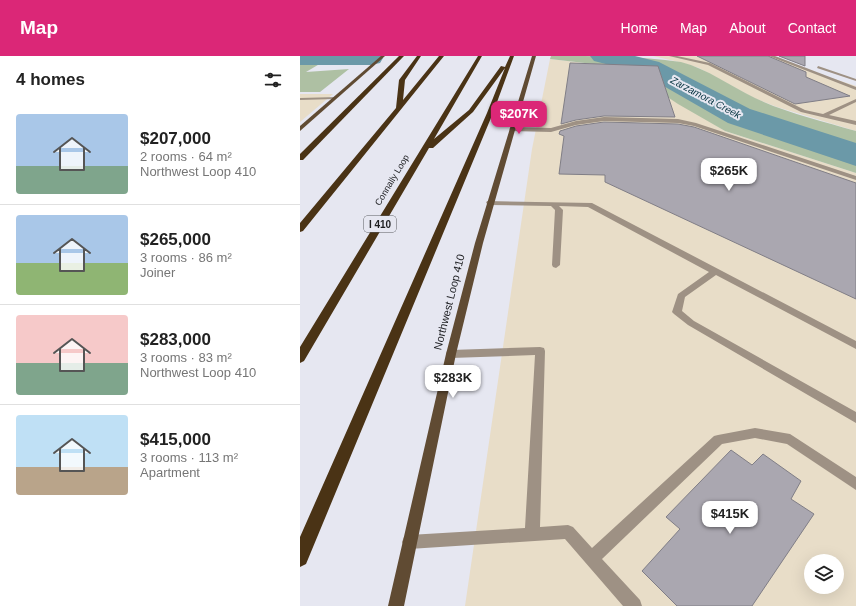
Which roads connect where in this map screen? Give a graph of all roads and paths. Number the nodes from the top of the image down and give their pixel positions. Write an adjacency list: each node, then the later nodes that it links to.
1 (383, 56): 15 (main road)
2 (402, 56): 24 (highway)
3 (419, 56): 18 (highway)
4 (442, 56): 18 (highway)
5 (480, 56): 23 (highway, Connally Loop / I 410)
6 (511, 56): 23 (highway); 38 (highway)
7 (534, 56): 22 (main road, Northwest Loop 410)
8 (671, 56): 19 (street)
9 (771, 56): 14 (street)
10 (812, 65): 12 (street)
11 (856, 76): 12 (street)
12 (848, 78): 13 (street)
13 (856, 80)
14 (856, 89)
15 (335, 98): 16 (street); 21 (main road)
16 (300, 99)
17 (856, 100): 19 (street)
18 (399, 110): 28 (highway)
19 (825, 115): 20 (street)
20 (856, 123)
21 (300, 129)
22 (512, 129): 25 (street); 26 (main road, Northwest Loop 410)
23 (423, 151): 33 (highway, Connally Loop / I 410)
24 (300, 158)
25 (856, 178)
26 (490, 203): 27 (street); 32 (main road, Northwest Loop 410)
27 (553, 204): 29 (street); 30 (street)
28 (300, 228)
29 (556, 265)
30 (716, 271): 31 (street); 34 (street)
31 (856, 345)
32 (451, 354): 36 (street); 37 (main road, Northwest Loop 410)
33 (300, 358)
34 (856, 418)
35 (856, 484): 39 (street)
36 (532, 535): 37 (street); 39 (street)
37 (409, 542): 40 (main road, Northwest Loop 410)
38 (300, 558)
39 (592, 558): 41 (street)
40 (396, 602)
41 (634, 606)

